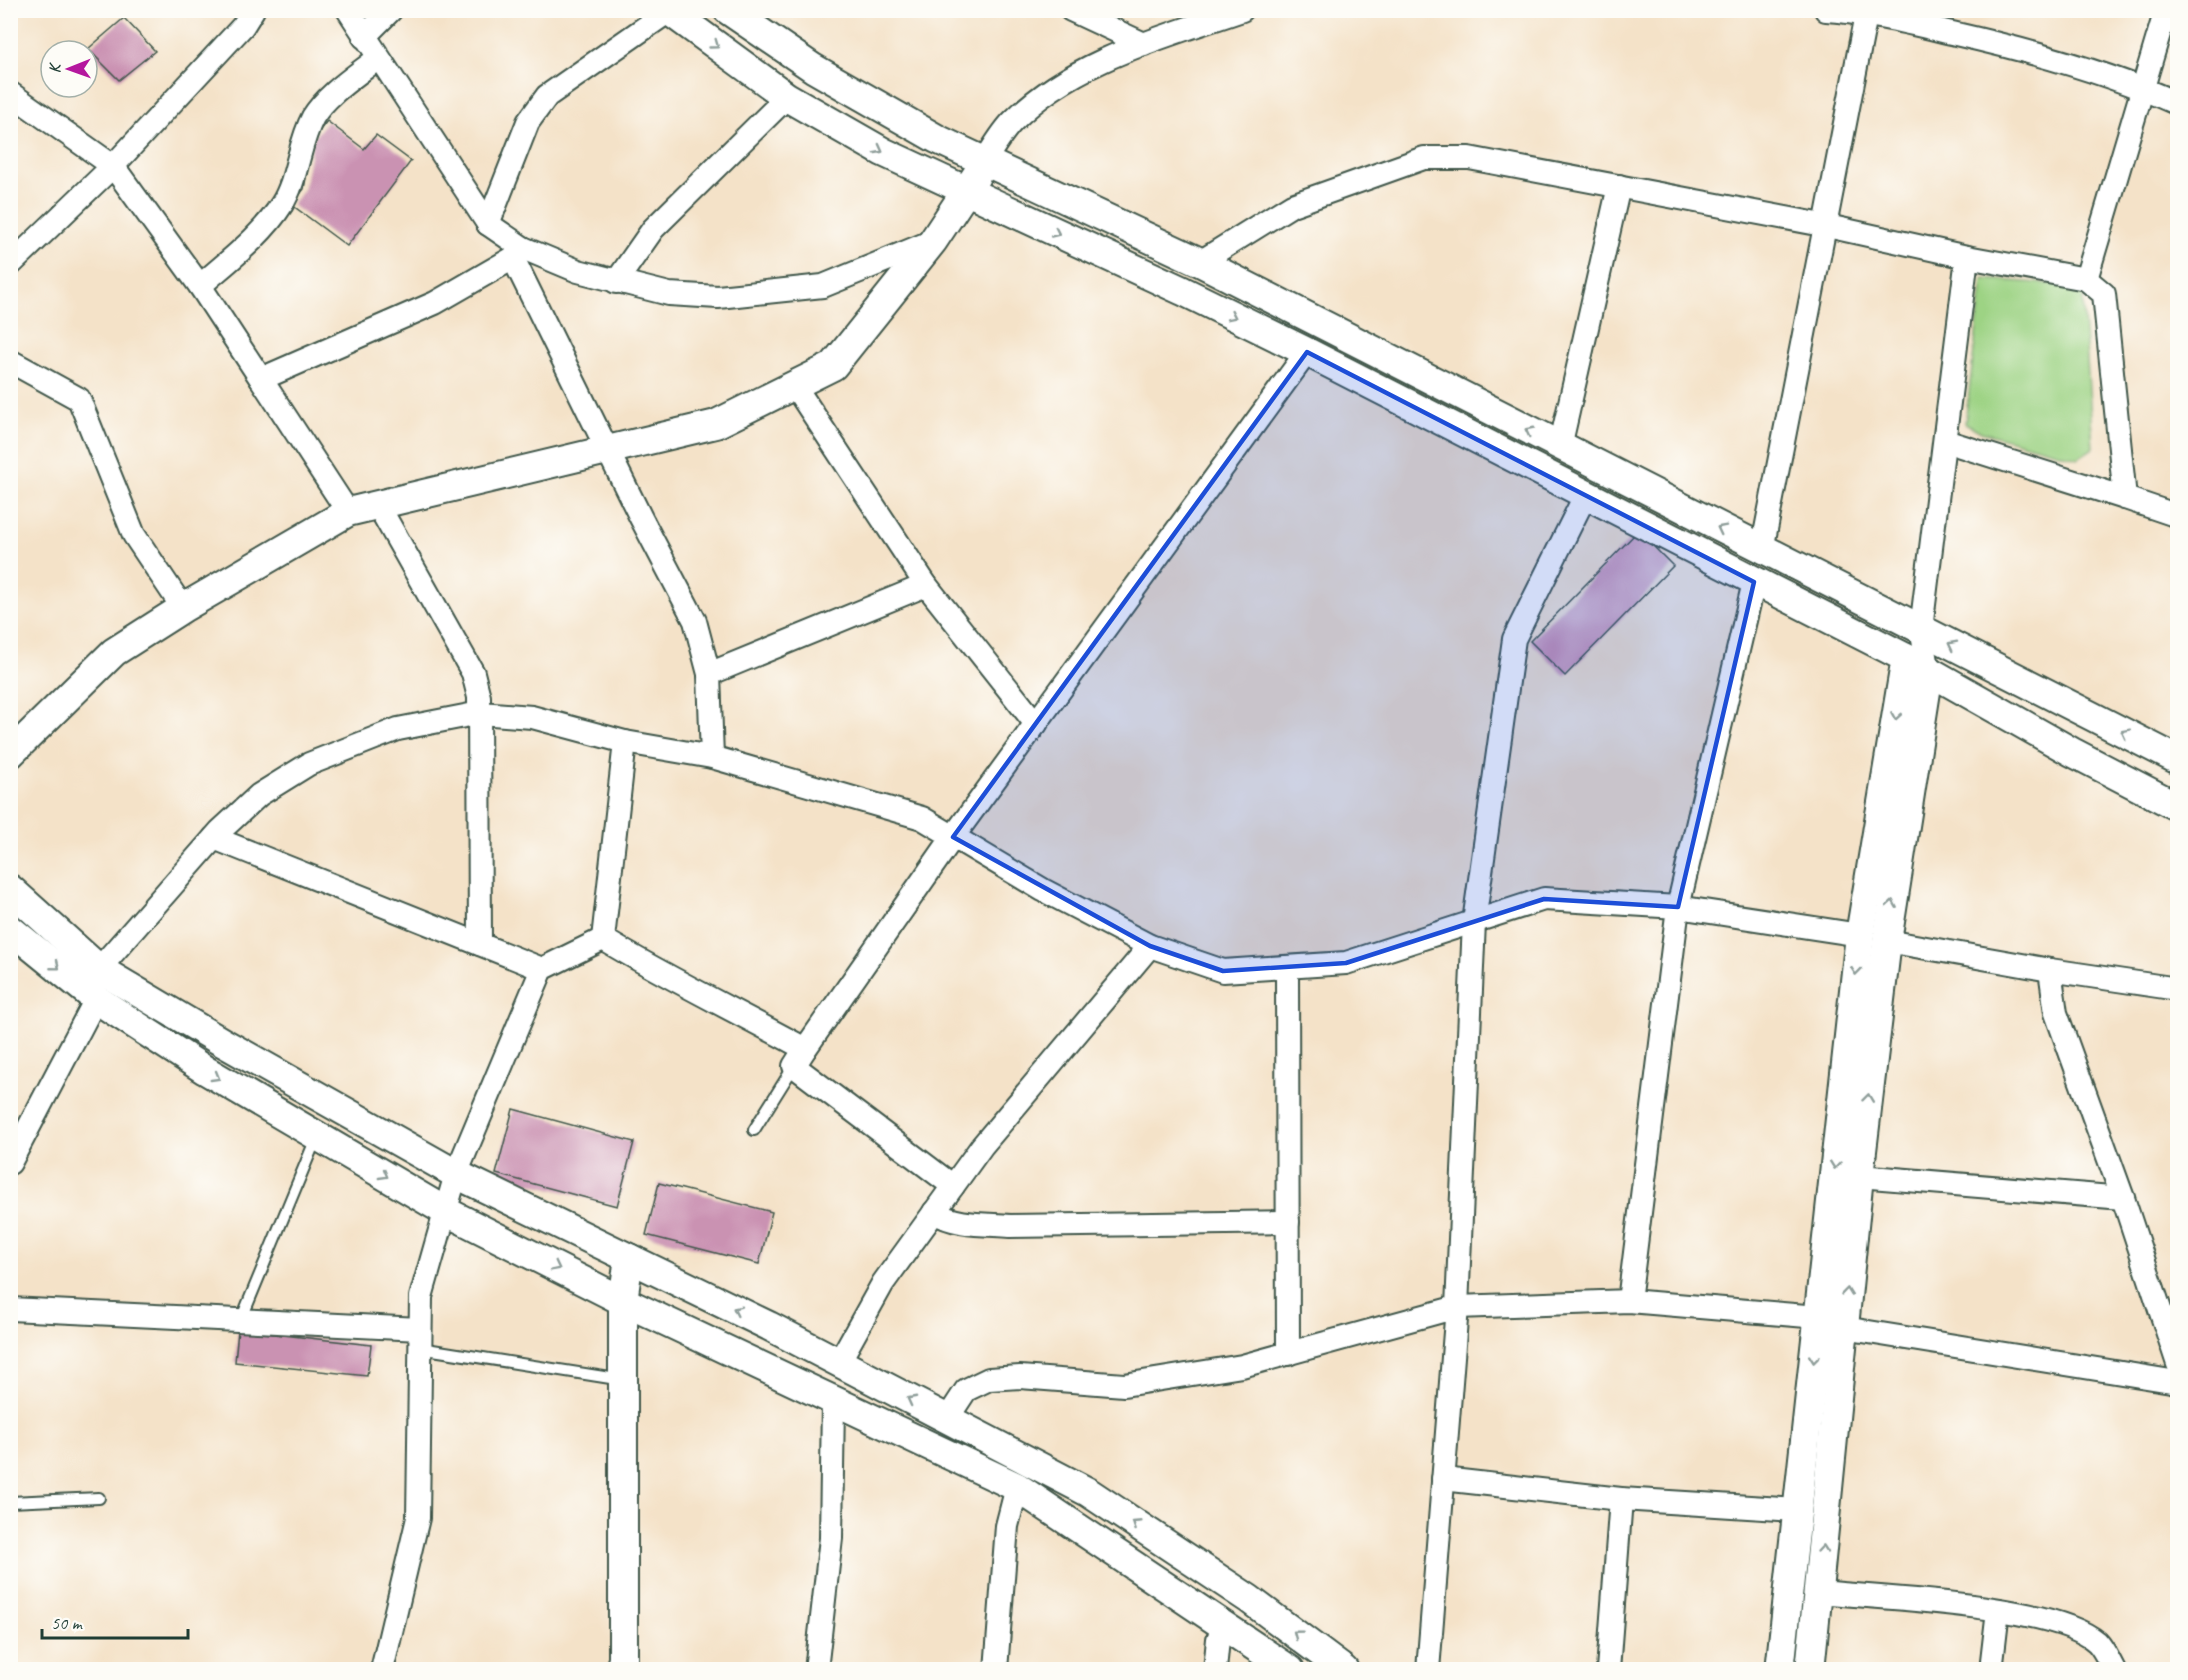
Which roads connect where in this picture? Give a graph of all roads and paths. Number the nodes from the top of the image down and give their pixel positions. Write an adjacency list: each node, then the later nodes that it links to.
1 (253, 10): 20 (street)
2 (348, 10): 11 (street)
3 (391, 10): 11 (street)
4 (728, 10): 19 (street)
5 (1071, 10): 13 (street)
6 (1242, 10): 13 (street)
7 (1826, 10): 10 (street)
8 (2166, 10): 12 (street)
9 (668, 11): 17 (street, one-way to 17); 23 (street)
10 (1867, 12): 15 (street); 24 (street)
11 (364, 36): 14 (street)
12 (2168, 37): 15 (street)
13 (1144, 44): 19 (street)
14 (378, 58): 23 (street); 32 (street)
15 (2141, 87): 18 (street); 30 (street)
16 (10, 93): 20 (street)
17 (787, 97): 22 (street, one-way to 22); 31 (street)
18 (2178, 104)
19 (984, 162): 22 (street); 28 (street)
20 (113, 166): 29 (street); 32 (street)
21 (1619, 186): 24 (street); 28 (street); 38 (street)
22 (968, 192): 25 (street); 33 (street, one-way to 33)
23 (488, 224): 26 (street)
24 (1823, 225): 27 (street); 45 (street)
25 (933, 241): 31 (street); 36 (street)
26 (518, 253): 31 (street); 35 (street); 39 (street)
27 (1967, 257): 30 (street); 37 (street)
28 (1200, 262): 38 (street, one-way to 28)
29 (10, 265)
30 (2086, 279): 41 (street)
31 (616, 282)
32 (200, 286): 35 (street)
33 (1307, 352): 40 (street); 53 (street)
34 (10, 361): 48 (street)
35 (261, 379): 43 (street)
36 (794, 385): 39 (street); 47 (street)
37 (1945, 441): 41 (street); 49 (street)
38 (1560, 447): 45 (street, one-way to 38)
39 (608, 450): 42 (street); 51 (street)
40 (1585, 496): 46 (street); 63 (street)
41 (2125, 498): 44 (street)
42 (378, 506): 43 (street); 52 (street)
43 (348, 512): 48 (street)
44 (2178, 516)
45 (1762, 550): 49 (street)
46 (1754, 582): 50 (street); 62 (street)
47 (926, 585): 51 (street); 53 (street)
48 (183, 608): 55 (street)
49 (1921, 629): 50 (street); 57 (street, one-way to 49)
50 (1917, 665): 58 (street); 65 (street)
51 (709, 674): 56 (street)
52 (480, 713): 54 (street); 60 (street); 67 (street)
53 (1036, 724): 59 (street)
54 (625, 742): 56 (street); 66 (street)
55 (10, 754)
56 (712, 757): 59 (street)
57 (2178, 760)
58 (2178, 807)
59 (954, 837): 68 (street); 75 (street)
60 (214, 838): 67 (street); 70 (street)
61 (10, 890): 70 (street)
62 (1677, 907): 63 (street); 65 (street); 88 (street)
63 (1474, 922): 69 (street); 89 (street)
64 (10, 929): 74 (street, one-way to 74)
65 (1874, 938): 72 (street); 80 (street, one-way to 65); 91 (street, one-way to 91)
66 (603, 939): 71 (street); 75 (street)
67 (480, 944): 71 (street)
68 (1150, 946): 69 (street); 81 (street)
69 (1287, 967): 85 (street)
70 (99, 969): 79 (street)
71 (542, 969): 79 (street)
72 (2050, 970): 73 (street); 82 (street)
73 (2178, 989)
74 (96, 999): 77 (street, one-way to 77); 78 (street)
75 (799, 1057): 76 (lane); 81 (street)
76 (754, 1130)
77 (317, 1136): 83 (street, one-way to 83); 92 (lane)
78 (10, 1163)
79 (456, 1174): 83 (street); 86 (street)
80 (1859, 1176): 82 (street); 93 (street, one-way to 80)
81 (953, 1186): 84 (street)
82 (2123, 1198): 94 (street)
83 (445, 1211): 87 (street, one-way to 87); 95 (street)
84 (934, 1212): 85 (street); 97 (street)
85 (1288, 1222): 96 (street)
86 (629, 1258): 87 (street); 97 (street, one-way to 86)
87 (623, 1301): 99 (street); 101 (street)
88 (1629, 1301): 89 (street); 91 (street)
89 (1457, 1307): 96 (street); 103 (street)
90 (10, 1309): 92 (street)
91 (1818, 1317): 108 (street, one-way to 108)
92 (241, 1320): 95 (street)
93 (1844, 1328): 100 (street); 109 (street, one-way to 93)
94 (2173, 1336): 98 (street)
95 (420, 1339): 99 (lane); 112 (street)
96 (1288, 1354): 102 (street)
97 (839, 1362): 102 (street, one-way to 97)
98 (2178, 1364)
99 (623, 1380): 113 (street)
100 (2178, 1380)
101 (833, 1402): 104 (street); 114 (street)
102 (947, 1419): 118 (street, one-way to 102)
103 (1443, 1479): 106 (street); 119 (street)
104 (1017, 1487): 111 (street); 115 (street)
105 (99, 1498): 107 (lane)
106 (1621, 1499): 108 (street); 120 (street)
107 (10, 1502)
108 (1797, 1510): 121 (street)
109 (1818, 1592): 110 (street); 122 (street)
110 (1998, 1610): 123 (street); 124 (street)
111 (1226, 1627): 116 (street); 117 (street)
112 (382, 1670)
113 (620, 1670)
114 (816, 1670)
115 (996, 1670)
116 (1215, 1670)
117 (1290, 1670)
118 (1344, 1670)
119 (1428, 1670)
120 (1608, 1670)
121 (1780, 1670)
122 (1810, 1670)
123 (1991, 1670)
124 (2114, 1670)

